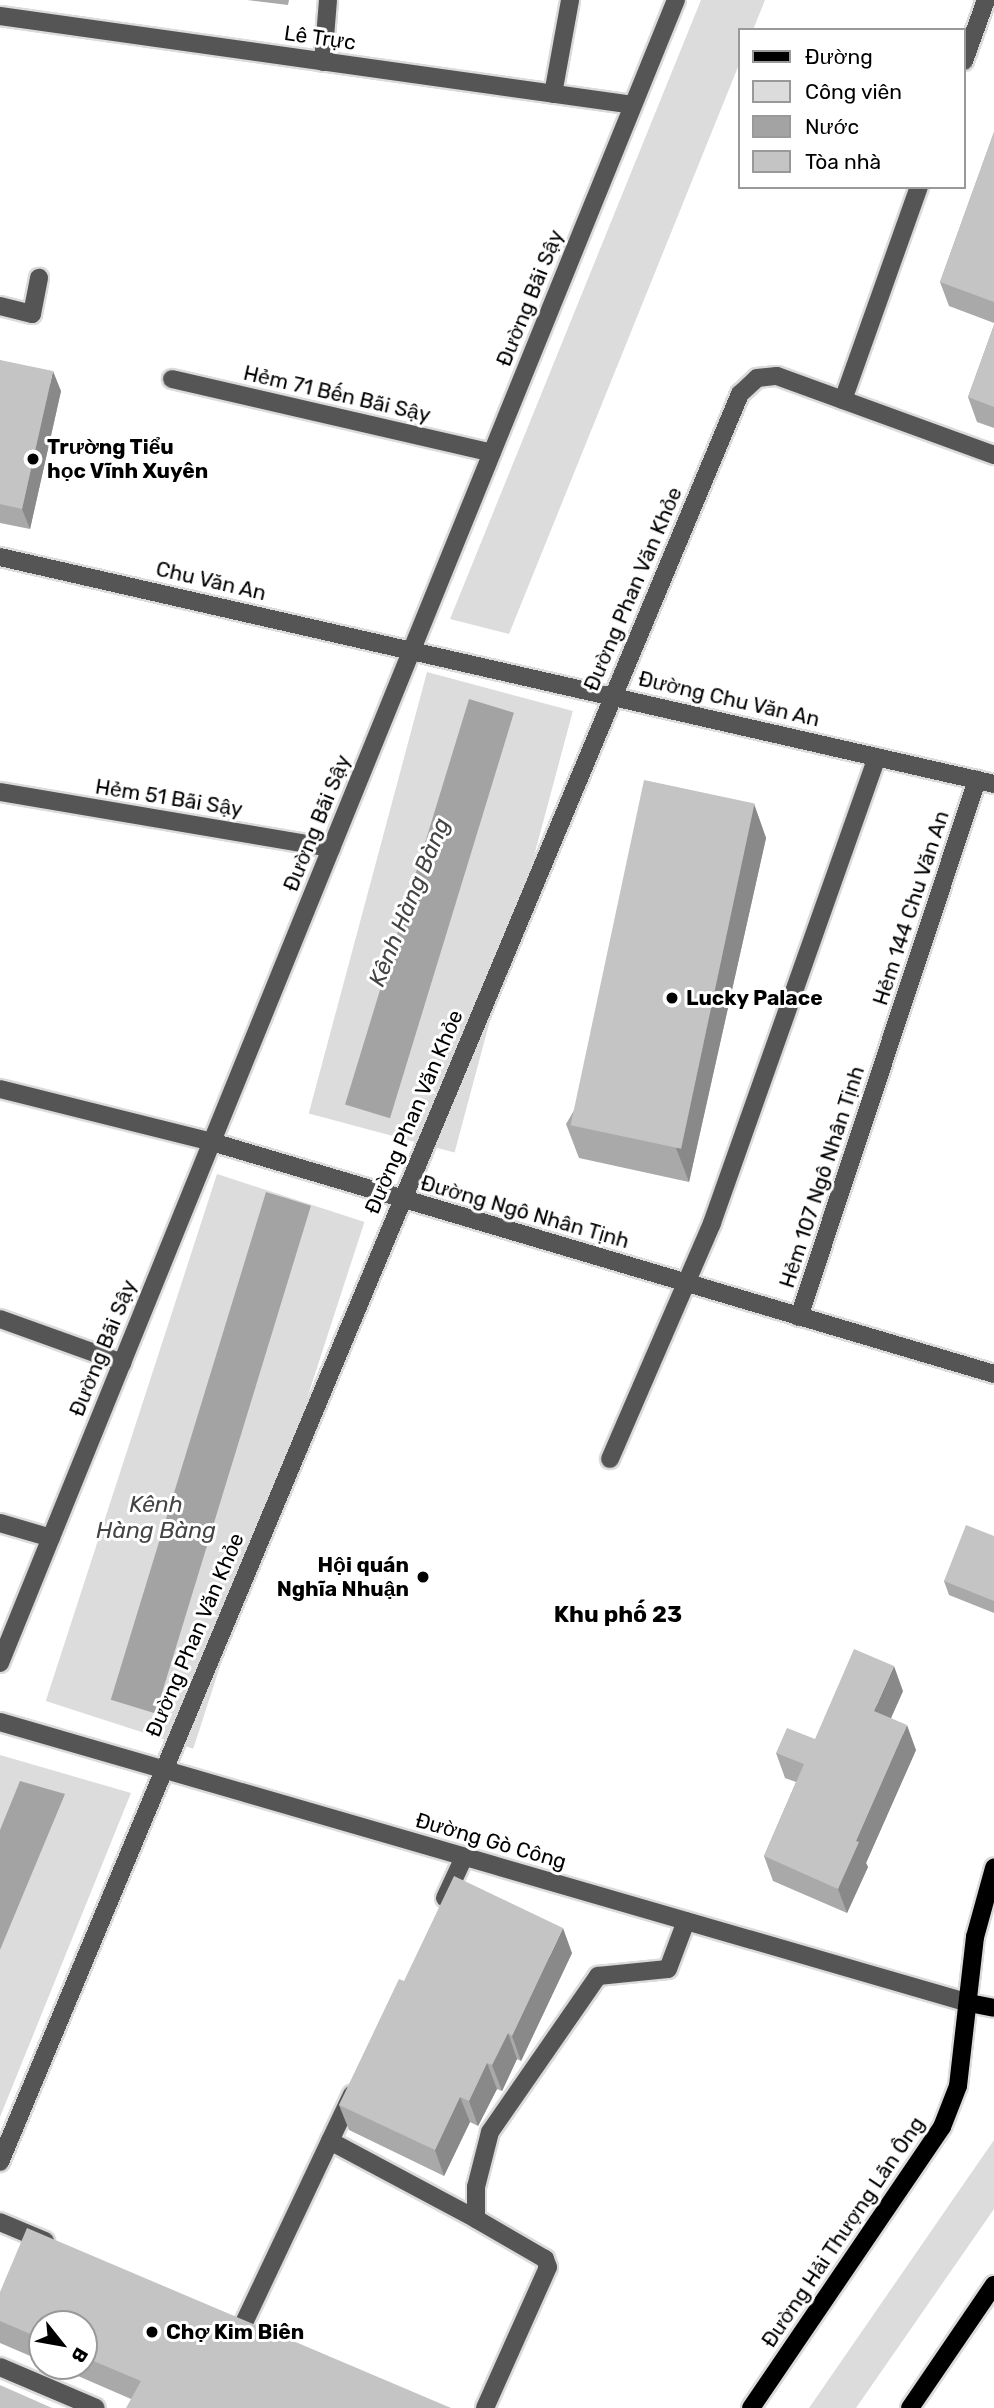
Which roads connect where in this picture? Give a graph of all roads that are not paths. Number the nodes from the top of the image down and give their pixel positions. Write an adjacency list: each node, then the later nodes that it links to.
1 (328, 0): 7 (street)
2 (570, 0): 8 (street)
3 (676, 0): 9 (street, Đường Bãi Sậy)
4 (986, 0): 6 (street)
5 (0, 16): 7 (street, Lê Trực)
6 (966, 55)
7 (323, 62): 8 (street, Lê Trực)
8 (553, 94): 9 (street, Lê Trực)
9 (633, 106): 15 (street, Đường Bãi Sậy)
10 (918, 189): 14 (street)
11 (39, 278): 12 (street)
12 (0, 306)
13 (172, 379): 15 (street, Hẻm 71 Bến Bãi Sậy)
14 (844, 400): 16 (street, Đường Phan Văn Khỏe); 19 (street, Đường Phan Văn Khỏe)
15 (492, 453): 18 (street, Đường Bãi Sậy)
16 (994, 455)
17 (0, 557): 18 (street, Chu Văn An)
18 (412, 649): 19 (street, Đường Chu Văn An); 23 (street, Đường Bãi Sậy)
19 (613, 696): 20 (street, Đường Chu Văn An); 27 (street, Đường Phan Văn Khỏe)
20 (877, 757): 21 (street, Đường Chu Văn An); 28 (street)
21 (986, 782): 24 (street, Hẻm 144 Chu Văn An)
22 (0, 792): 23 (street, Hẻm 51 Bãi Sậy)
23 (331, 848): 26 (street, Đường Bãi Sậy)
24 (888, 1051): 29 (street, Hẻm 107 Ngô Nhân Tịnh)
25 (0, 1089): 26 (street, Đường Ngô Nhân Tịnh)
26 (212, 1142): 27 (street, Đường Ngô Nhân Tịnh); 31 (street, Đường Bãi Sậy)
27 (402, 1200): 28 (street, Đường Ngô Nhân Tịnh); 38 (street, Đường Phan Văn Khỏe)
28 (685, 1283): 29 (street, Đường Ngô Nhân Tịnh); 33 (street)
29 (799, 1317): 32 (street, Đường Ngô Nhân Tịnh)
30 (0, 1319): 31 (street)
31 (122, 1363): 35 (street, Đường Bãi Sậy)
32 (994, 1374)
33 (610, 1459)
34 (0, 1523): 35 (street)
35 (51, 1538): 36 (street, Đường Bãi Sậy)
36 (0, 1663)
37 (0, 1723): 38 (street, Đường Gò Công)
38 (164, 1770): 39 (street, Đường Gò Công); 47 (street, Đường Phan Văn Khỏe)
39 (464, 1857): 41 (street); 42 (street, Đường Gò Công)
40 (994, 1868): 43 (main road, Đường Hải Thượng Lãn Ông)
41 (435, 1919)
42 (686, 1921): 43 (street, Đường Gò Công); 48 (street)
43 (970, 2003): 44 (main road); 56 (main road, Đường Hải Thượng Lãn Ông)
44 (994, 2008)
45 (360, 2079): 46 (street)
46 (330, 2141): 48 (street); 52 (street)
47 (0, 2162)
48 (476, 2219): 55 (street)
49 (0, 2222): 50 (street)
50 (64, 2249)
51 (994, 2285): 57 (main road)
52 (243, 2325)
53 (0, 2367): 54 (street)
54 (96, 2408)
55 (485, 2408)
56 (751, 2408)
57 (909, 2408)

